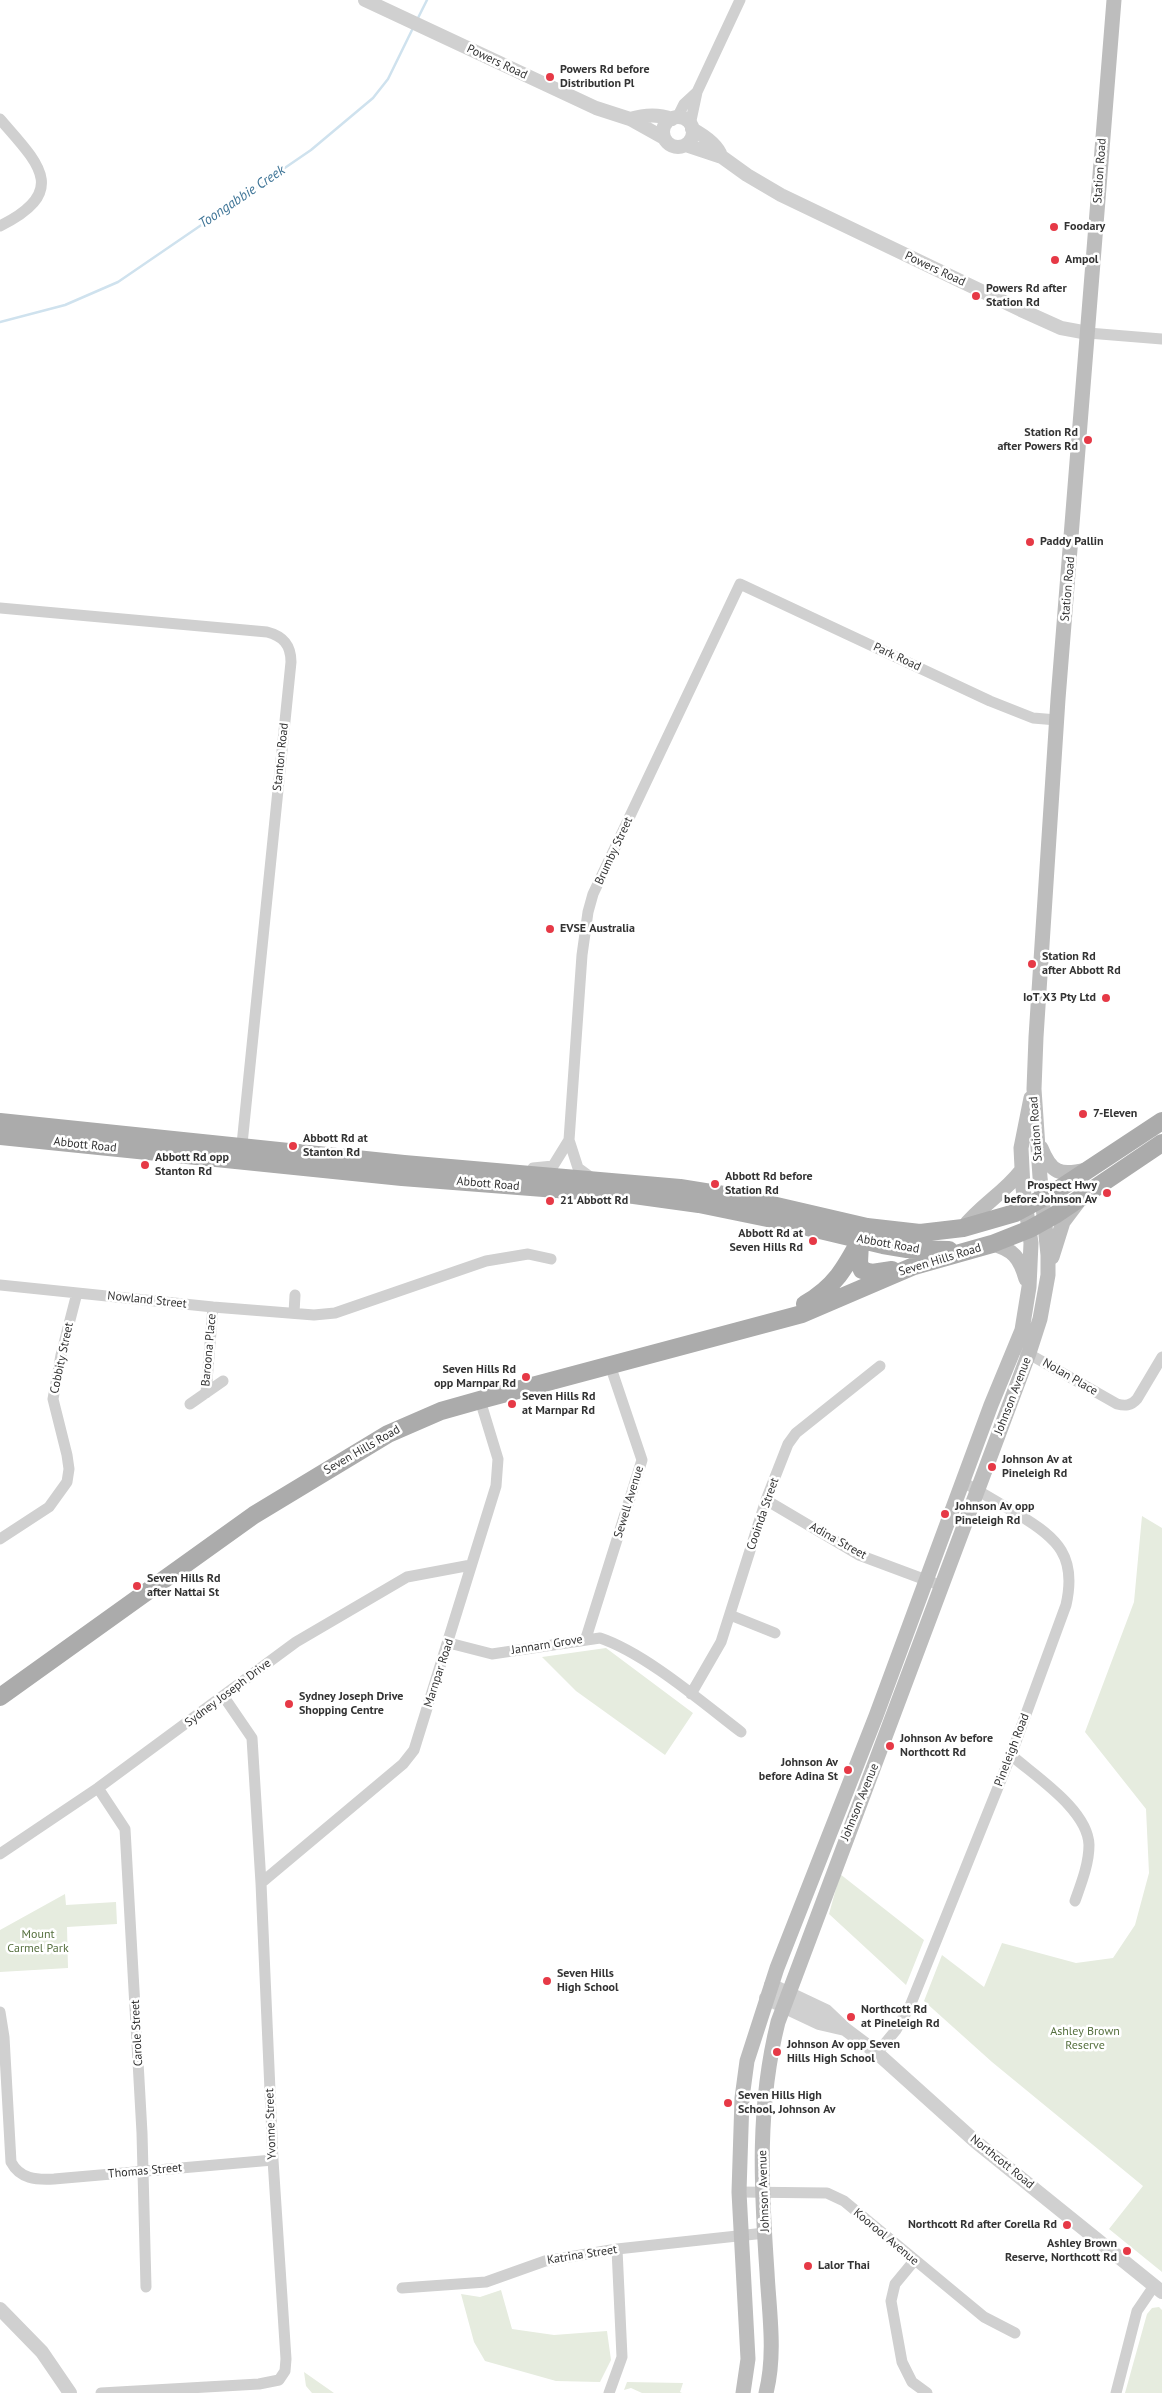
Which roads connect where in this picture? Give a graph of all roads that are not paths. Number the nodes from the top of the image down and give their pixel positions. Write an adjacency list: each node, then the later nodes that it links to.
1 (365, 0): 7 (street, Powers Road)
2 (740, 0): 4 (street)
3 (1114, 0): 13 (main road, Station Road)
4 (697, 92): 5 (street); 8 (street)
5 (675, 118): 7 (street, Powers Road); 8 (street); 9 (street)
6 (0, 119): 12 (street)
7 (630, 119): 9 (street, Powers Road)
8 (691, 127): 10 (street); 11 (street, Powers Road)
9 (664, 138): 10 (street)
10 (686, 145): 11 (street, Powers Road)
11 (722, 157): 13 (street, Powers Road)
12 (0, 226)
13 (1088, 333): 14 (street, Powers Road); 17 (main road, Station Road)
14 (1162, 338)
15 (740, 584): 17 (street, Park Road); 23 (street, Brumby Street)
16 (0, 608): 25 (street, Stanton Road)
17 (1057, 720): 18 (main road, Station Road)
18 (1034, 1090): 22 (main road, Station Road); 28 (main road, Station Road)
19 (1162, 1120): 26 (main road, Seven Hills Road)
20 (0, 1122): 25 (main road, Abbott Road)
21 (0, 1136): 25 (main road, Abbott Road)
22 (1037, 1137): 26 (main road); 31 (main road, Station Road)
23 (568, 1140): 27 (street, Brumby Street); 29 (street, Brumby Street)
24 (1162, 1143): 30 (main road, Seven Hills Road)
25 (241, 1154): 27 (main road, Abbott Road); 35 (main road, Abbott Road)
26 (1086, 1170): 31 (main road, Seven Hills Road)
27 (486, 1171): 29 (main road, Abbott Road)
28 (1021, 1171): 32 (main road, Station Road); 34 (main road)
29 (599, 1180): 35 (main road, Abbott Road)
30 (1083, 1196): 33 (main road, Seven Hills Road); 40 (main road)
31 (1042, 1199): 32 (main road, Seven Hills Road); 33 (main road, Johnson Avenue)
32 (1026, 1207): 33 (main road, Johnson Avenue); 34 (main road, Seven Hills Road)
33 (1037, 1226): 36 (main road, Seven Hills Road); 40 (main road, Johnson Avenue); 42 (main road, Johnson Avenue)
34 (963, 1228): 35 (main road, Abbott Road)
35 (864, 1234): 37 (main road, Abbott Road); 39 (main road); 47 (main road, Seven Hills Road)
36 (992, 1244): 37 (main road, Seven Hills Road); 42 (main road)
37 (973, 1249): 39 (main road, Seven Hills Road)
38 (551, 1259): 46 (street, Nowland Street)
39 (914, 1266): 47 (main road, Seven Hills Road)
40 (1048, 1275): 48 (main road, Johnson Avenue)
41 (0, 1285): 43 (street, Nowland Street)
42 (1029, 1287): 48 (main road, Johnson Avenue)
43 (77, 1292): 45 (street, Nowland Street); 59 (street, Cobbity Street)
44 (295, 1295): 46 (street)
45 (213, 1307): 46 (street, Nowland Street); 53 (street, Baroona Place)
46 (294, 1314)
47 (778, 1319): 50 (main road, Seven Hills Road)
48 (1023, 1350): 49 (street, Nolan Place); 56 (main road, Johnson Avenue); 57 (main road, Johnson Avenue)
49 (1162, 1357)
50 (610, 1365): 54 (main road, Seven Hills Road); 65 (street, Sewell Avenue)
51 (880, 1366): 58 (street, Cooinda Street)
52 (223, 1381): 53 (street, Baroona Place)
53 (206, 1393): 55 (street, Baroona Place)
54 (480, 1400): 60 (street, Marnpar Road); 68 (main road, Seven Hills Road)
55 (190, 1404)
56 (963, 1482): 57 (street, Pineleigh Road); 61 (main road, Johnson Avenue)
57 (977, 1490): 62 (main road, Johnson Avenue); 71 (street, Pineleigh Road)
58 (766, 1500): 61 (street, Adina Street); 63 (street, Cooinda Street)
59 (0, 1539)
60 (471, 1564): 66 (street, Marnpar Road); 69 (street, Sydney Joseph Drive)
61 (927, 1580): 62 (street, Adina Street); 76 (main road, Johnson Avenue)
62 (943, 1586): 77 (main road, Johnson Avenue)
63 (730, 1615): 64 (street); 67 (street, Cooinda Street)
64 (775, 1633)
65 (586, 1638): 66 (street, Jannarn Grove); 67 (street, Jannarn Grove)
66 (449, 1643): 74 (street, Marnpar Road)
67 (691, 1694): 70 (street, Jannarn Grove)
68 (0, 1697)
69 (224, 1697): 72 (street, Sydney Joseph Drive); 74 (street, Yvonne Street)
70 (741, 1732)
71 (1010, 1755): 75 (street); 79 (street, Pineleigh Road)
72 (98, 1788): 73 (street, Sydney Joseph Drive); 82 (street, Carole Street)
73 (0, 1854)
74 (261, 1883): 81 (street, Yvonne Street)
75 (1074, 1901)
76 (769, 1991): 77 (street, Northcott Road); 83 (main road, Johnson Avenue)
77 (785, 1998): 79 (street, Northcott Road); 84 (main road, Johnson Avenue)
78 (0, 2012): 80 (street)
79 (877, 2053): 91 (street, Northcott Road)
80 (3, 2060): 82 (street, Thomas Street)
81 (272, 2160): 82 (street, Thomas Street); 95 (street, Yvonne Street)
82 (142, 2172): 89 (street, Carole Street)
83 (739, 2192): 84 (street, Koorool Avenue); 86 (main road, Johnson Avenue)
84 (762, 2192): 85 (main road, Johnson Avenue); 88 (street, Koorool Avenue)
85 (765, 2233): 86 (street, Katrina Street); 98 (main road, Johnson Avenue)
86 (742, 2235): 87 (street, Katrina Street); 97 (main road, Johnson Avenue)
87 (617, 2249): 90 (street, Katrina Street); 96 (street)
88 (914, 2261): 93 (street, Koorool Avenue); 99 (street)
89 (146, 2287)
90 (402, 2288)
91 (1158, 2289): 100 (street)
92 (0, 2309): 94 (street)
93 (1015, 2333)
94 (70, 2393)
95 (101, 2393)
96 (609, 2393)
97 (743, 2393)
98 (766, 2393)
99 (927, 2393)
100 (1116, 2393)

